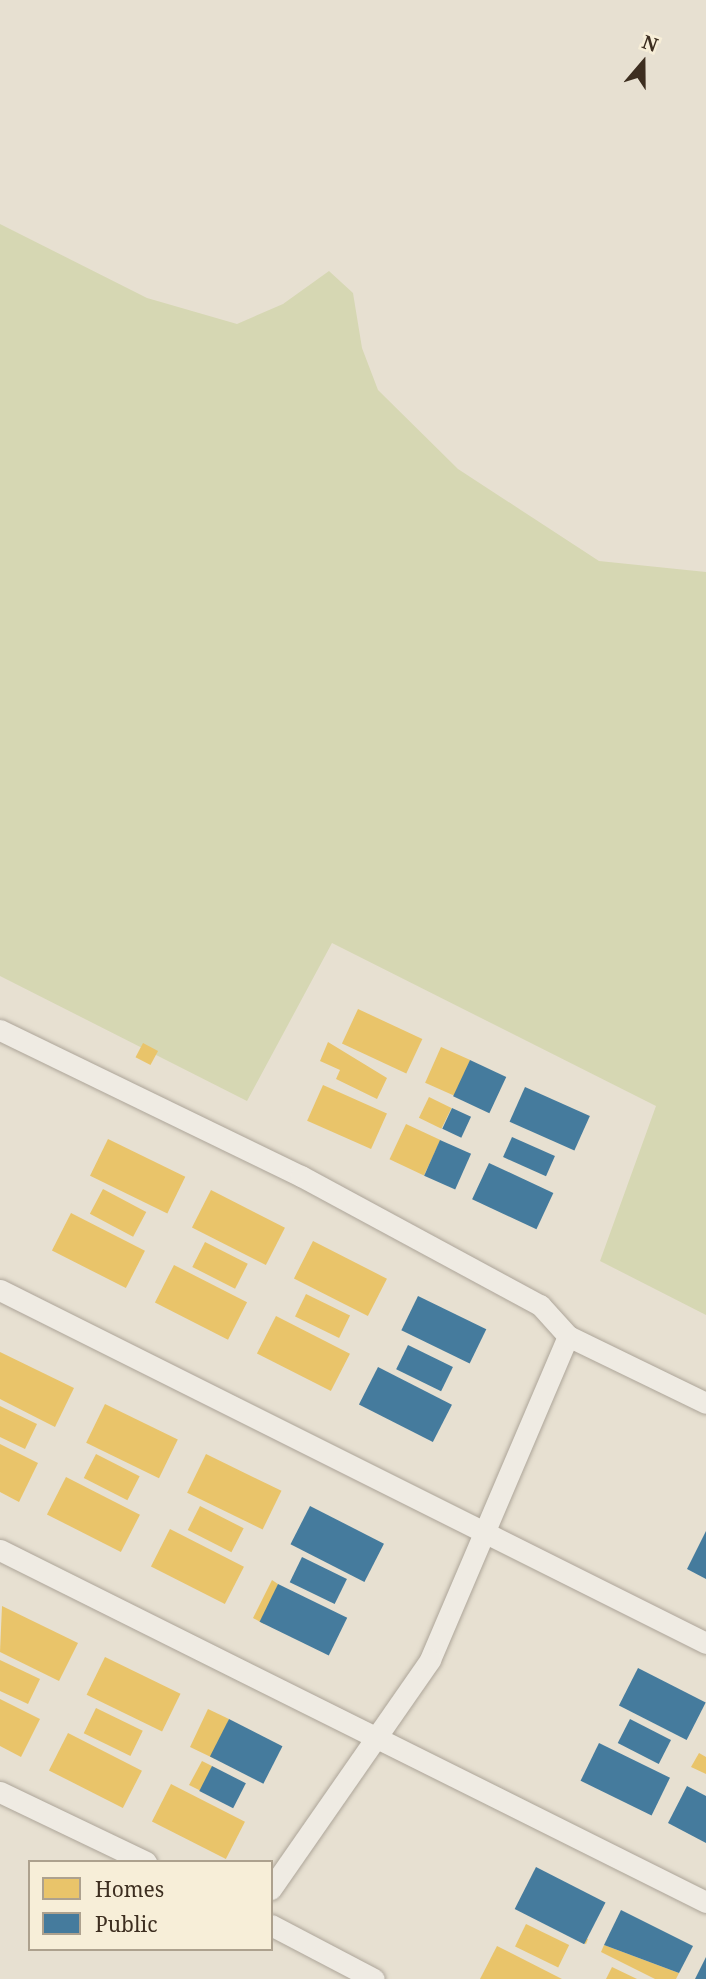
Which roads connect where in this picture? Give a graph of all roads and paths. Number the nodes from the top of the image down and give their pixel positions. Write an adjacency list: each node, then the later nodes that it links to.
1 (0, 1030): 3 (street)
2 (0, 1290): 5 (street)
3 (568, 1336): 4 (street); 5 (street)
4 (706, 1403)
5 (489, 1534): 7 (street); 8 (street)
6 (0, 1550): 8 (street)
7 (706, 1643)
8 (380, 1734): 11 (street); 12 (street)
9 (0, 1792): 10 (street)
10 (142, 1860)
11 (273, 1886)
12 (706, 1902)
13 (273, 1926): 14 (street)
14 (374, 1979)

